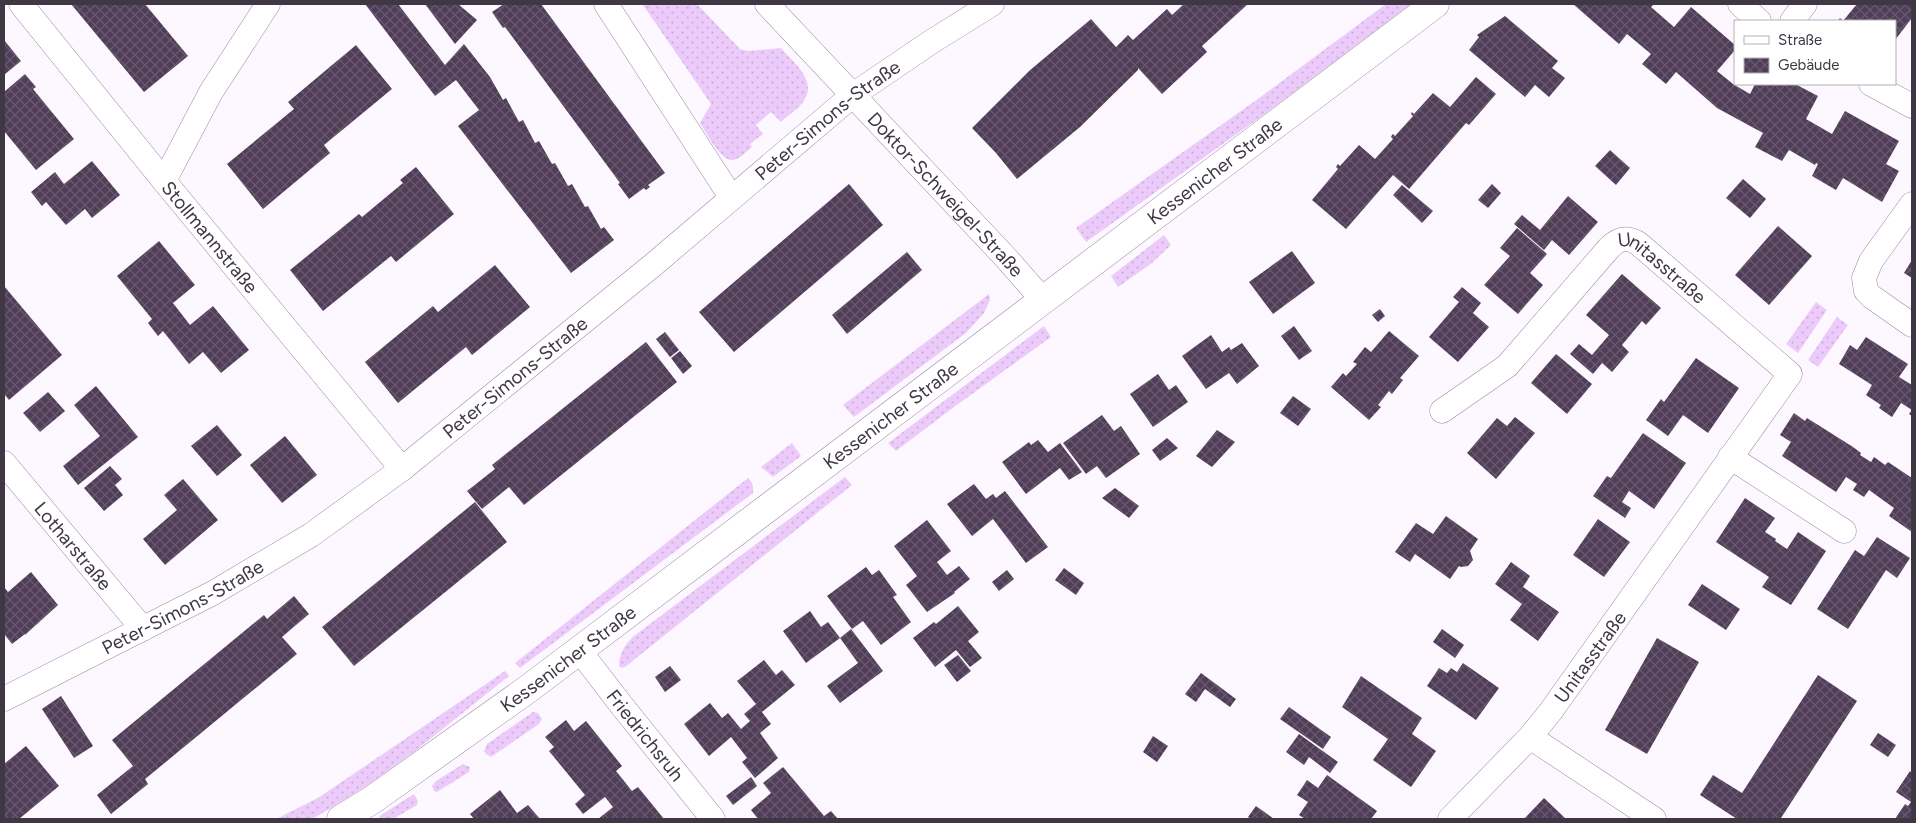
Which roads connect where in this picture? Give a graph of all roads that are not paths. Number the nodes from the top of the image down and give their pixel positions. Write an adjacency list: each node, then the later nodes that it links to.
1 (21, 4): 14 (street, Stollmannstraße)
2 (268, 4): 14 (street)
3 (606, 4): 15 (street)
4 (767, 4): 12 (street, Doktor-Schweigel-Straße)
5 (992, 4): 12 (street, Peter-Simons-Straße)
6 (1435, 4): 17 (main road, Kessenicher Straße)
7 (1740, 4): 9 (street)
8 (1805, 4): 10 (street)
9 (1758, 20)
10 (1793, 20)
11 (1873, 85): 13 (street)
12 (853, 96): 15 (street, Peter-Simons-Straße); 17 (street, Doktor-Schweigel-Straße)
13 (1912, 106)
14 (164, 181): 22 (street, Stollmannstraße)
15 (731, 197): 22 (street, Peter-Simons-Straße)
16 (1912, 204): 18 (street)
17 (1042, 299): 25 (main road, Kessenicher Straße)
18 (1912, 325)
19 (1442, 411): 20 (street, Unitasstraße)
20 (1730, 457): 23 (street); 27 (street, Unitasstraße)
21 (4, 463): 24 (street, Lotharstraße)
22 (402, 469): 24 (street, Peter-Simons-Straße)
23 (1844, 531)
24 (143, 629): 26 (street, Peter-Simons-Straße)
25 (580, 650): 28 (main road, Kessenicher Straße); 29 (street, Friedrichsruh)
26 (4, 700)
27 (1530, 737): 30 (street, Unitasstraße); 31 (street)
28 (342, 819)
29 (713, 819)
30 (1450, 819)
31 (1654, 819)

